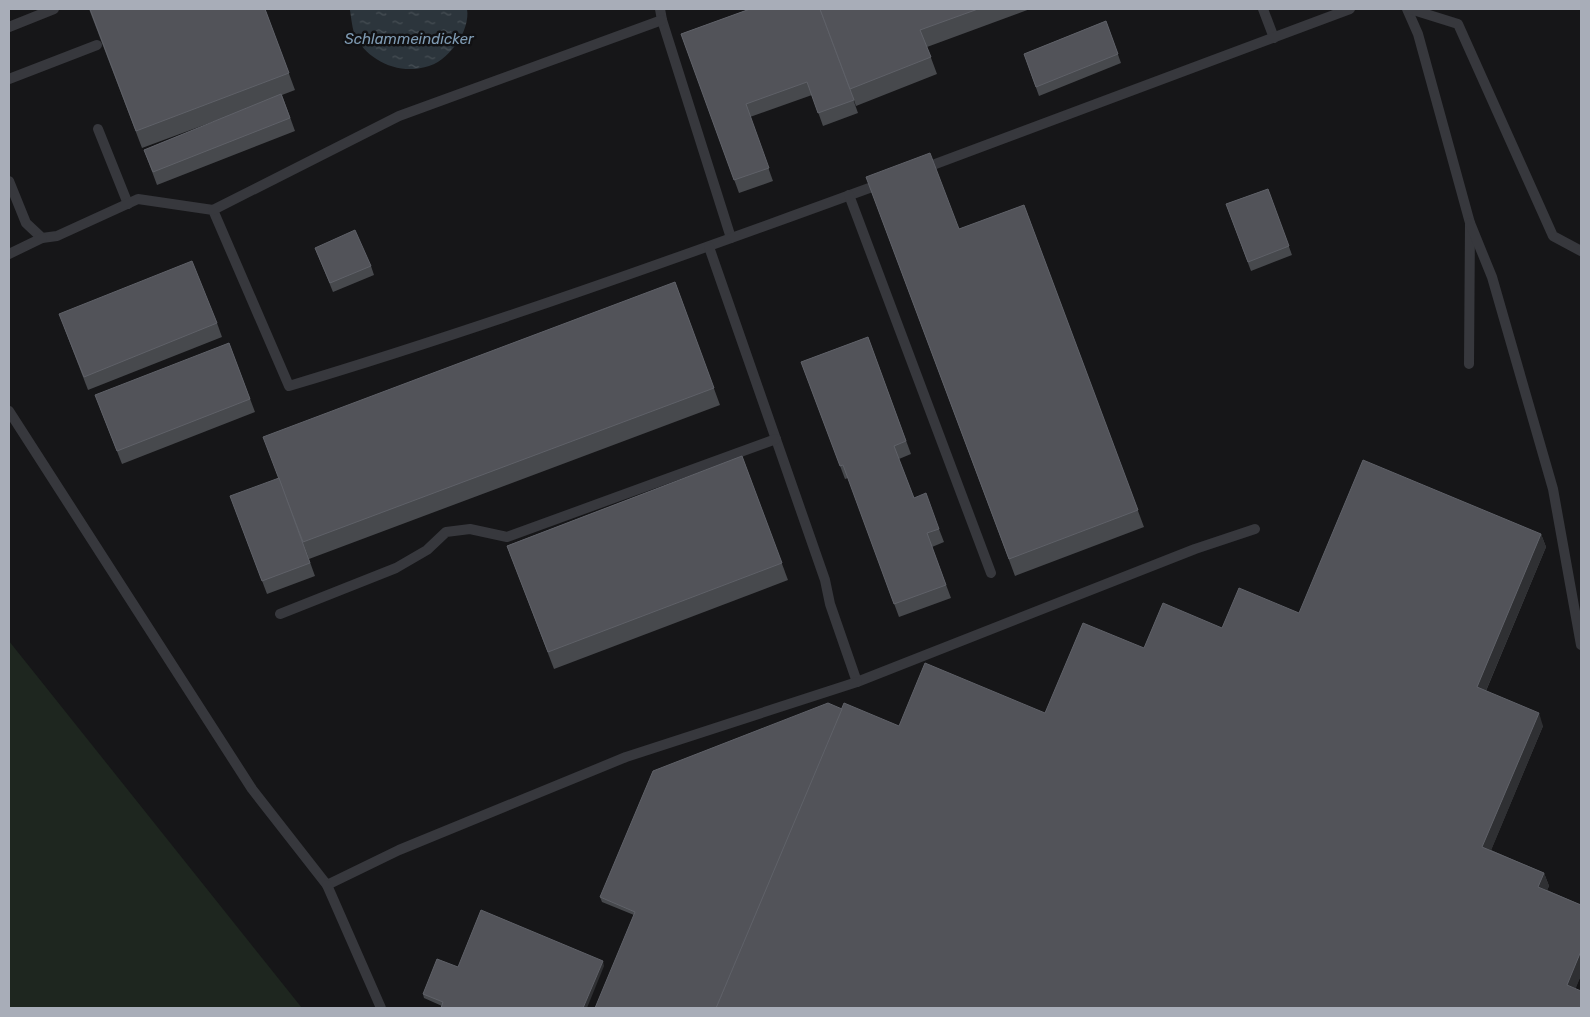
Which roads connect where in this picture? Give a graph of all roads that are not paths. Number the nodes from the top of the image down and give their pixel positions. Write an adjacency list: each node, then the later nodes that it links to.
1 (54, 9): 7 (lane)
2 (660, 9): 6 (lane)
3 (1263, 9): 8 (lane)
4 (1350, 9): 8 (lane)
5 (1409, 9): 18 (lane); 22 (lane)
6 (662, 20): 17 (lane); 20 (lane)
7 (9, 27)
8 (1274, 38): 12 (lane)
9 (97, 45): 10 (lane)
10 (9, 79)
11 (98, 129): 16 (lane)
12 (912, 173)
13 (894, 179): 15 (lane)
14 (9, 181): 19 (lane)
15 (849, 196): 20 (lane); 28 (lane)
16 (128, 204): 17 (lane); 19 (lane)
17 (213, 210): 21 (lane)
18 (1470, 223): 24 (lane); 30 (lane)
19 (42, 238): 23 (lane)
20 (731, 238): 21 (lane)
21 (709, 247): 26 (lane)
22 (1581, 251)
23 (9, 254)
24 (1469, 364)
25 (9, 411): 32 (lane)
26 (776, 438): 29 (lane); 31 (lane)
27 (1255, 529): 31 (lane)
28 (991, 573)
29 (280, 614)
30 (1581, 645)
31 (857, 682): 32 (lane)
32 (327, 885): 33 (lane)
33 (380, 1008)

